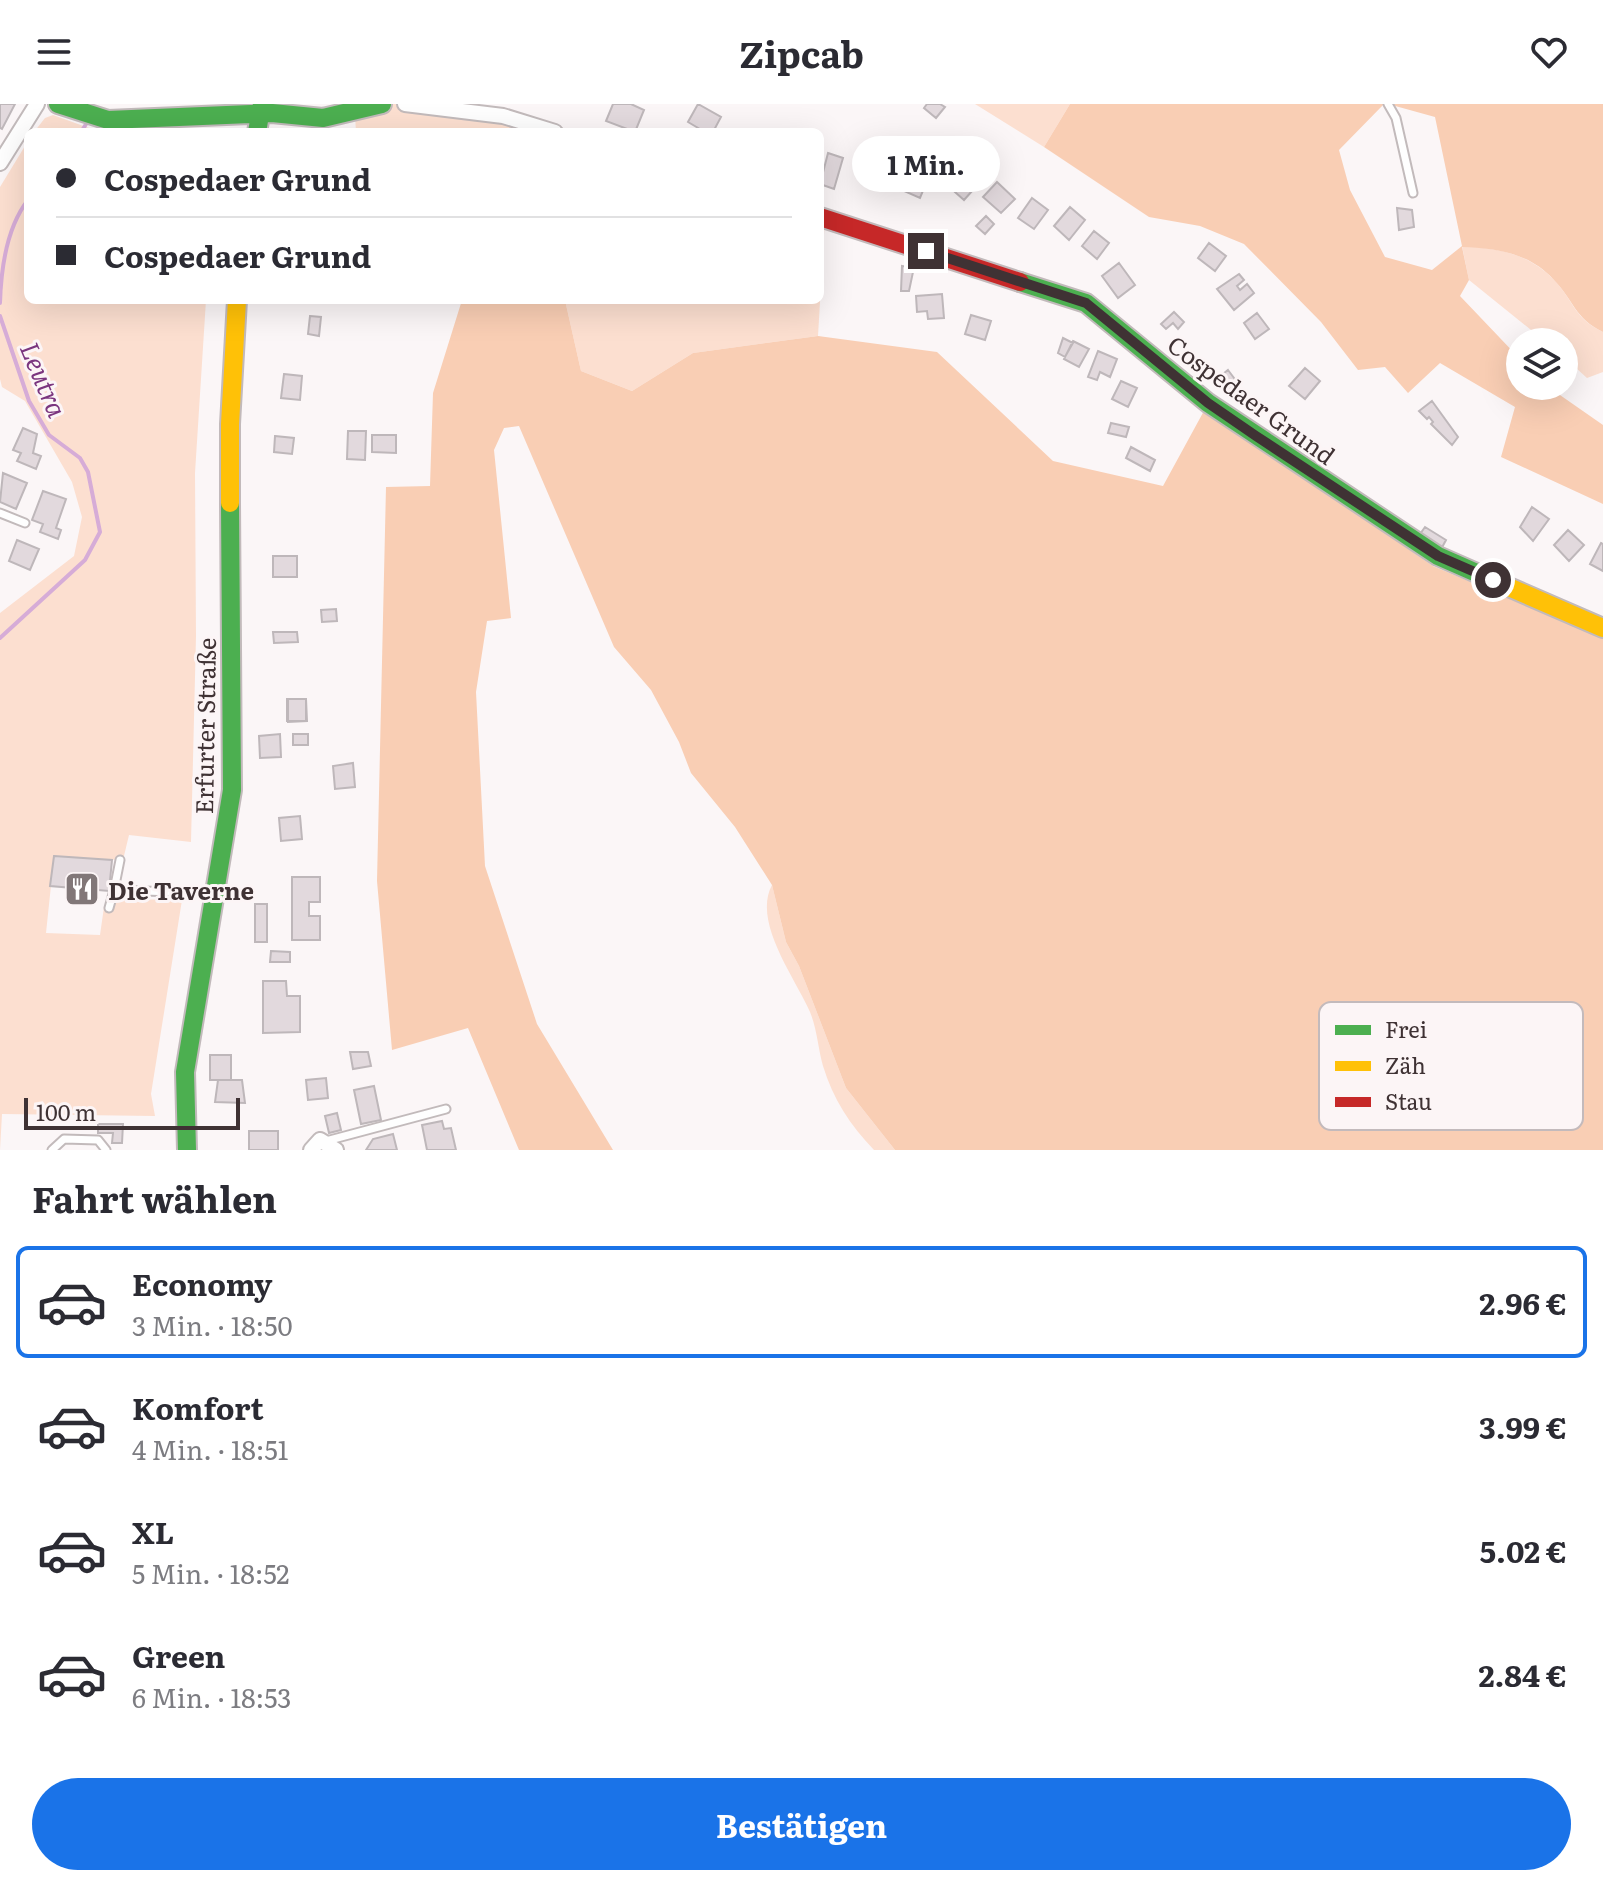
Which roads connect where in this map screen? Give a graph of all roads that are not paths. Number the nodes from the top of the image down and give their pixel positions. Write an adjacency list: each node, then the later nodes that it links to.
1 (37, 104): 10 (street)
2 (58, 104): 6 (street)
3 (382, 104): 7 (street)
4 (405, 104): 9 (street)
5 (1388, 104): 11 (lane)
6 (259, 117): 7 (street)
7 (323, 118): 8 (street)
8 (313, 128)
9 (542, 128)
10 (0, 163)
11 (1413, 193)
12 (824, 218): 16 (street, Cospedaer Grund)
13 (237, 304): 25 (street, Erfurter Straße)
14 (0, 513): 15 (lane)
15 (25, 523)
16 (1603, 628)
17 (120, 860): 18 (lane)
18 (114, 890): 19 (lane); 20 (lane)
19 (174, 892)
20 (109, 908)
21 (446, 1109): 22 (lane)
22 (331, 1146): 26 (street)
23 (52, 1150): 24 (lane)
24 (106, 1150)
25 (187, 1150)
26 (311, 1150)

